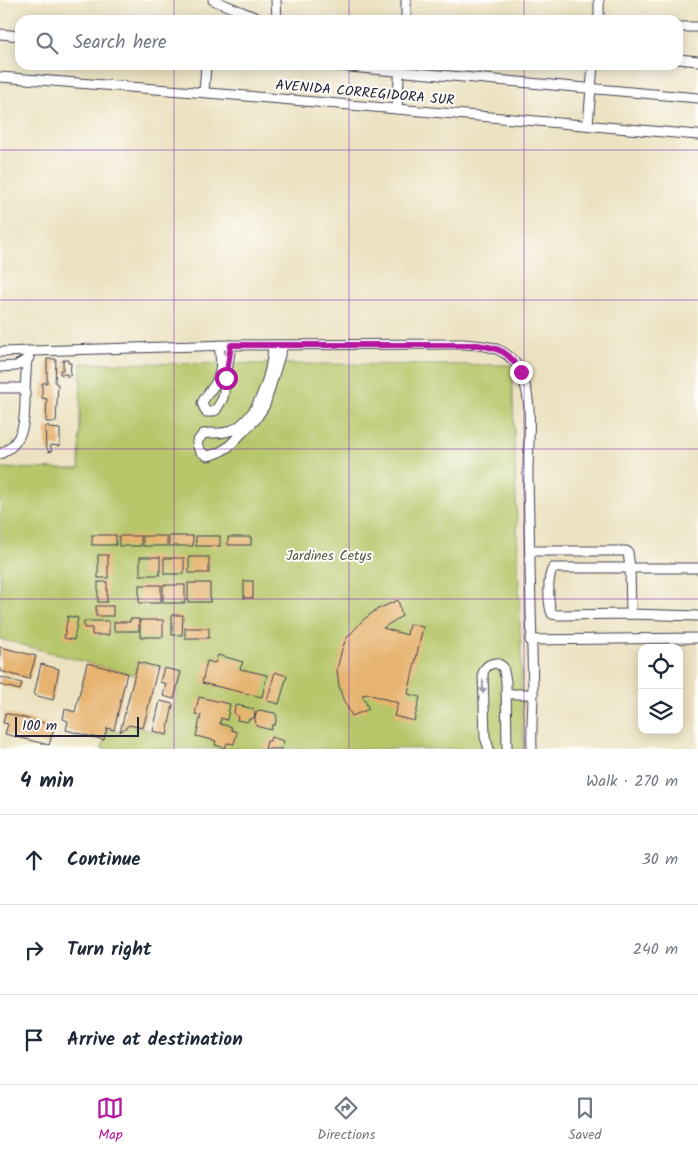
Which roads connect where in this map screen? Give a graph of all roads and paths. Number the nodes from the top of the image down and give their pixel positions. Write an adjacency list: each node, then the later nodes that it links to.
1 (213, 0): 5 (street)
2 (276, 0): 6 (street)
3 (406, 0): 7 (street)
4 (598, 0): 8 (street)
5 (250, 15)
6 (277, 15)
7 (406, 15)
8 (599, 15)
9 (683, 27): 10 (street)
10 (698, 27)
11 (0, 34): 12 (street)
12 (15, 36)
13 (683, 60): 14 (street)
14 (698, 61)
15 (206, 70): 21 (street)
16 (400, 70): 23 (street)
17 (419, 70): 20 (street)
18 (593, 70): 20 (street)
19 (0, 77): 21 (street, AVENIDA CORREGIDORA SUR)
20 (591, 88): 22 (street); 24 (street)
21 (204, 92): 23 (street, AVENIDA CORREGIDORA SUR)
22 (698, 98)
23 (396, 109): 24 (street, AVENIDA CORREGIDORA SUR)
24 (588, 125): 25 (street, AVENIDA CORREGIDORA SUR)
25 (698, 135)
26 (219, 345): 27 (street); 27 (street); 31 (street)
27 (231, 345): 28 (street)
28 (273, 345): 29 (street); 29 (street)
29 (283, 345): 36 (street)
30 (0, 352): 31 (street)
31 (27, 356): 32 (street); 34 (street)
32 (0, 367)
33 (0, 388): 34 (street)
34 (26, 388): 35 (street)
35 (0, 454)
36 (530, 551): 37 (street); 39 (street)
37 (630, 568): 38 (street); 40 (street); 41 (street)
38 (698, 568)
39 (531, 591): 40 (street); 44 (street)
40 (550, 592): 41 (street)
41 (631, 614): 42 (street)
42 (698, 616)
43 (698, 638): 44 (street)
44 (530, 640): 46 (street)
45 (507, 694): 46 (street); 47 (street, one-way to 47); 48 (street)
46 (533, 694): 49 (street)
47 (489, 749)
48 (507, 749)
49 (532, 749)

